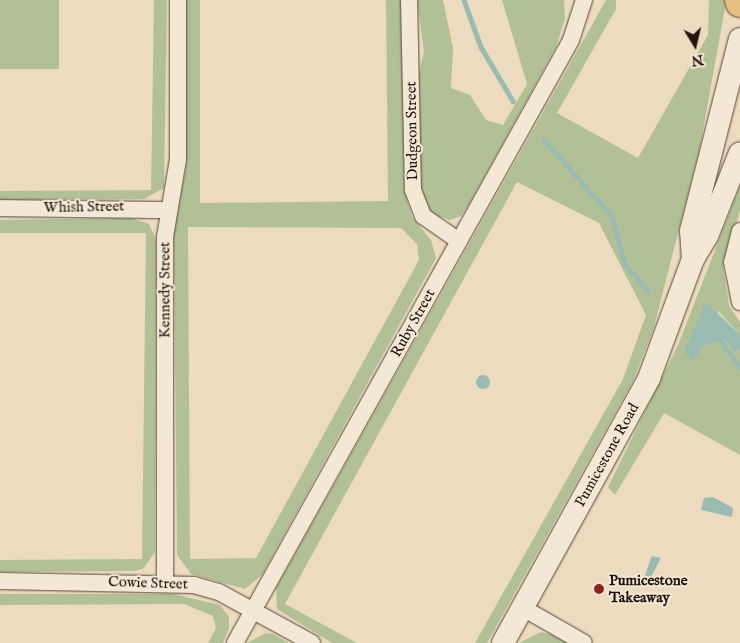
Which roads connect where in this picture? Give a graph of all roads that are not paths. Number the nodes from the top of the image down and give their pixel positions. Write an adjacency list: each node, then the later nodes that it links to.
1 (178, 0): 7 (street, Kennedy Street)
2 (409, 0): 9 (street, Dudgeon Street)
3 (584, 0): 9 (street, Ruby Street)
4 (740, 39): 10 (main road, Pumicestone Road)
5 (740, 153): 10 (main road, Pumicestone Road)
6 (0, 208): 7 (street, Whish Street)
7 (169, 210): 13 (street, Kennedy Street)
8 (740, 231): 11 (street)
9 (459, 241): 15 (street, Ruby Street)
10 (693, 259): 14 (main road, Pumicestone Road)
11 (740, 302)
12 (0, 581): 13 (street, Cowie Street)
13 (165, 582): 15 (street, Cowie Street)
14 (523, 608): 18 (main road, Pumicestone Road); 19 (street)
15 (253, 610): 16 (street, Ruby Street); 17 (street, Cowie Street)
16 (235, 643)
17 (312, 643)
18 (503, 643)
19 (584, 643)

